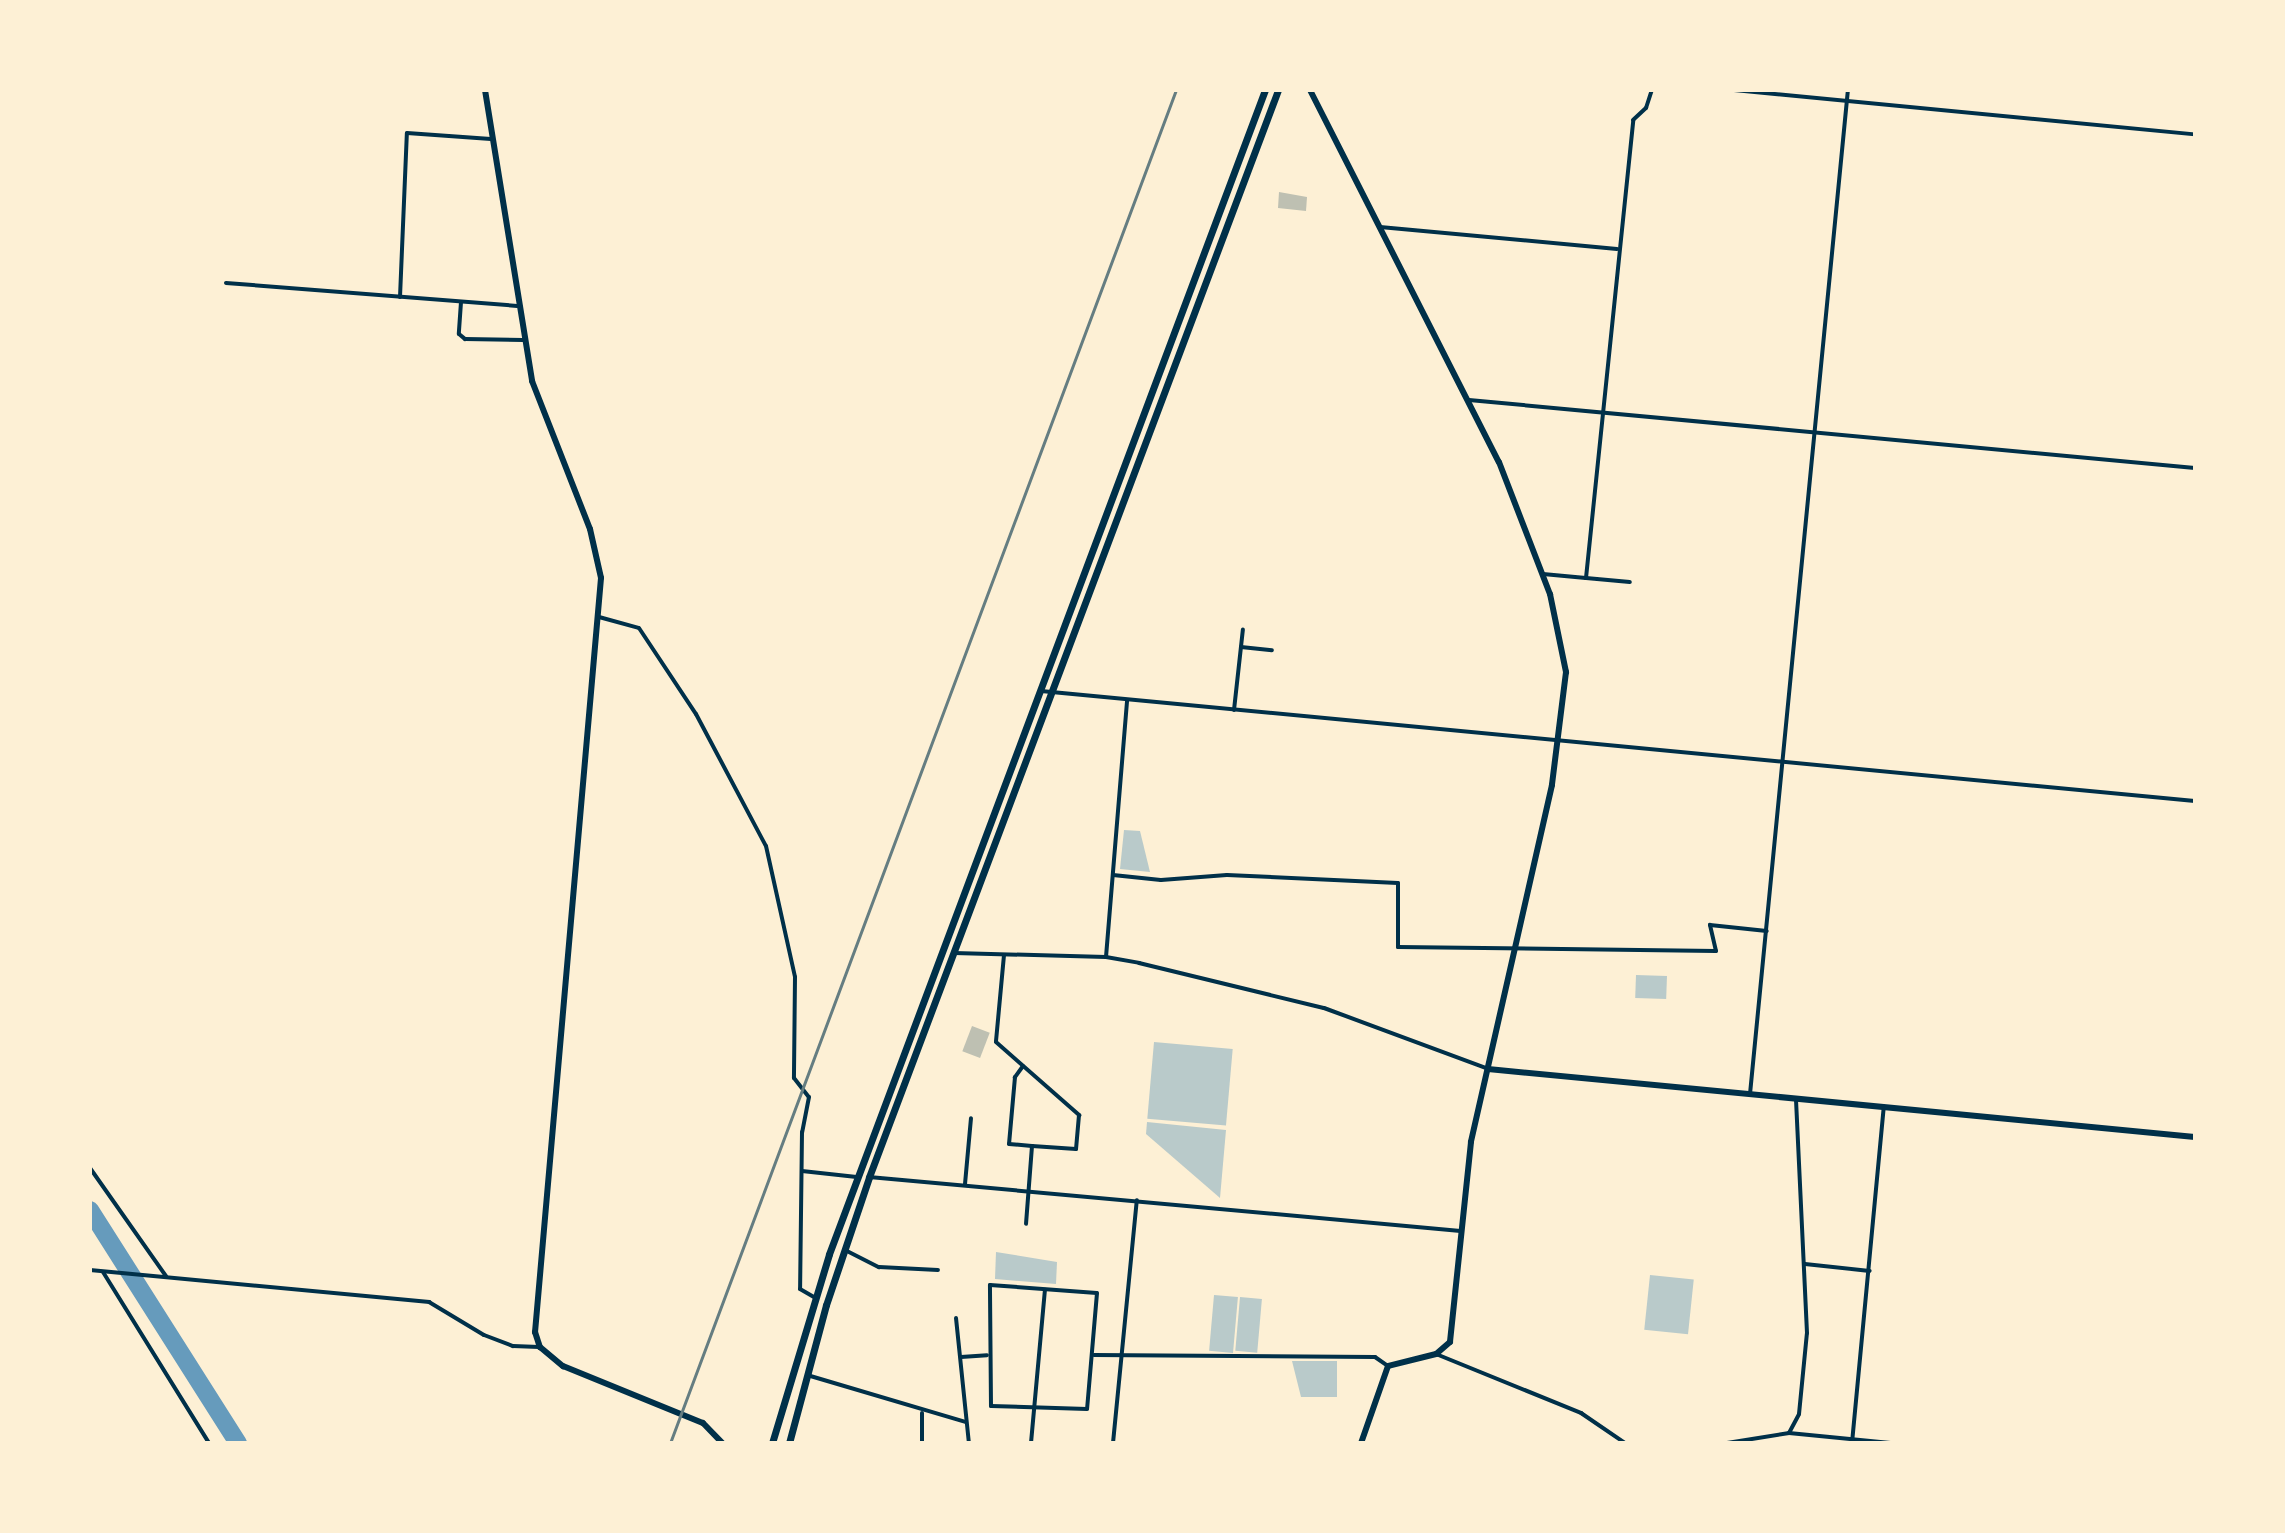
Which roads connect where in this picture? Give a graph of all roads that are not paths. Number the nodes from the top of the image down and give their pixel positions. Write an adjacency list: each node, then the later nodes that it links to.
1 (485, 90): 10 (street)
2 (1265, 90): 29 (highway)
3 (1278, 90): 30 (highway)
4 (1310, 90): 11 (street)
5 (1652, 90): 12 (street)
6 (1734, 90): 8 (street)
7 (1848, 90): 8 (street)
8 (1847, 100): 9 (street); 20 (street)
9 (2195, 134)
10 (491, 139): 14 (street); 16 (street)
11 (1380, 227): 12 (street); 18 (street)
12 (1617, 249): 19 (street)
13 (226, 283): 14 (street)
14 (400, 297): 15 (street)
15 (461, 302): 16 (street); 17 (street)
16 (517, 306): 17 (street)
17 (523, 340): 25 (street)
18 (1468, 400): 19 (street); 22 (street)
19 (1601, 413): 20 (street); 23 (street)
20 (1816, 431): 21 (street); 34 (street)
21 (2195, 468)
22 (1543, 574): 23 (street); 33 (street)
23 (1586, 578): 24 (street)
24 (1630, 582)
25 (599, 617): 51 (street); 69 (street)
26 (1243, 629): 27 (street)
27 (1241, 647): 28 (street); 32 (street)
28 (1272, 650)
29 (1038, 690): 30 (street); 52 (highway)
30 (1051, 695): 31 (street); 39 (highway)
31 (1127, 701): 32 (street); 36 (street)
32 (1234, 710): 33 (street)
33 (1560, 741): 34 (street); 38 (street)
34 (1784, 762): 35 (street); 37 (street)
35 (2195, 801)
36 (1113, 875): 38 (street); 41 (street)
37 (1767, 931): 38 (street); 44 (street)
38 (1517, 951): 43 (street)
39 (954, 953): 40 (street); 53 (highway)
40 (1004, 955): 41 (street); 42 (street)
41 (1106, 957): 43 (street)
42 (1023, 1066): 49 (street); 49 (street)
43 (1488, 1069): 44 (street); 58 (street)
44 (1750, 1094): 45 (street)
45 (1796, 1098): 46 (street); 60 (street)
46 (1884, 1106): 48 (street); 63 (street)
47 (971, 1118): 54 (street)
48 (2195, 1137)
49 (1032, 1146): 55 (street)
50 (90, 1168): 65 (street)
51 (802, 1171): 52 (street); 67 (street)
52 (857, 1177): 67 (highway)
53 (869, 1177): 54 (street); 59 (highway)
54 (965, 1184): 55 (street)
55 (1027, 1190): 56 (street); 57 (street)
56 (1137, 1200): 58 (street); 73 (street)
57 (1026, 1224)
58 (1464, 1231): 70 (street)
59 (843, 1249): 62 (street); 76 (highway)
60 (1805, 1264): 63 (street); 80 (street)
61 (90, 1270): 64 (street)
62 (938, 1270)
63 (1870, 1271): 81 (street)
64 (105, 1272): 65 (street); 82 (street)
65 (163, 1276): 69 (street)
66 (1045, 1290): 71 (street); 72 (street); 77 (street)
67 (814, 1297): 84 (highway)
68 (956, 1318): 74 (street)
69 (540, 1347): 83 (street)
70 (1436, 1354): 75 (street); 91 (street)
71 (987, 1355): 74 (street); 77 (street)
72 (1094, 1355): 73 (street); 77 (street)
73 (1121, 1356): 75 (street); 89 (street)
74 (961, 1357): 79 (street)
75 (1388, 1366): 90 (street)
76 (807, 1375): 78 (street); 85 (highway)
77 (1035, 1408): 88 (street)
78 (922, 1413): 79 (street); 86 (street)
79 (966, 1422): 87 (street)
80 (1789, 1433): 81 (street); 92 (street)
81 (1853, 1441): 93 (street)
82 (209, 1443)
83 (722, 1443)
84 (772, 1443)
85 (789, 1443)
86 (922, 1443)
87 (969, 1443)
88 (1031, 1443)
89 (1113, 1443)
90 (1361, 1443)
91 (1625, 1443)
92 (1727, 1443)
93 (1891, 1443)

